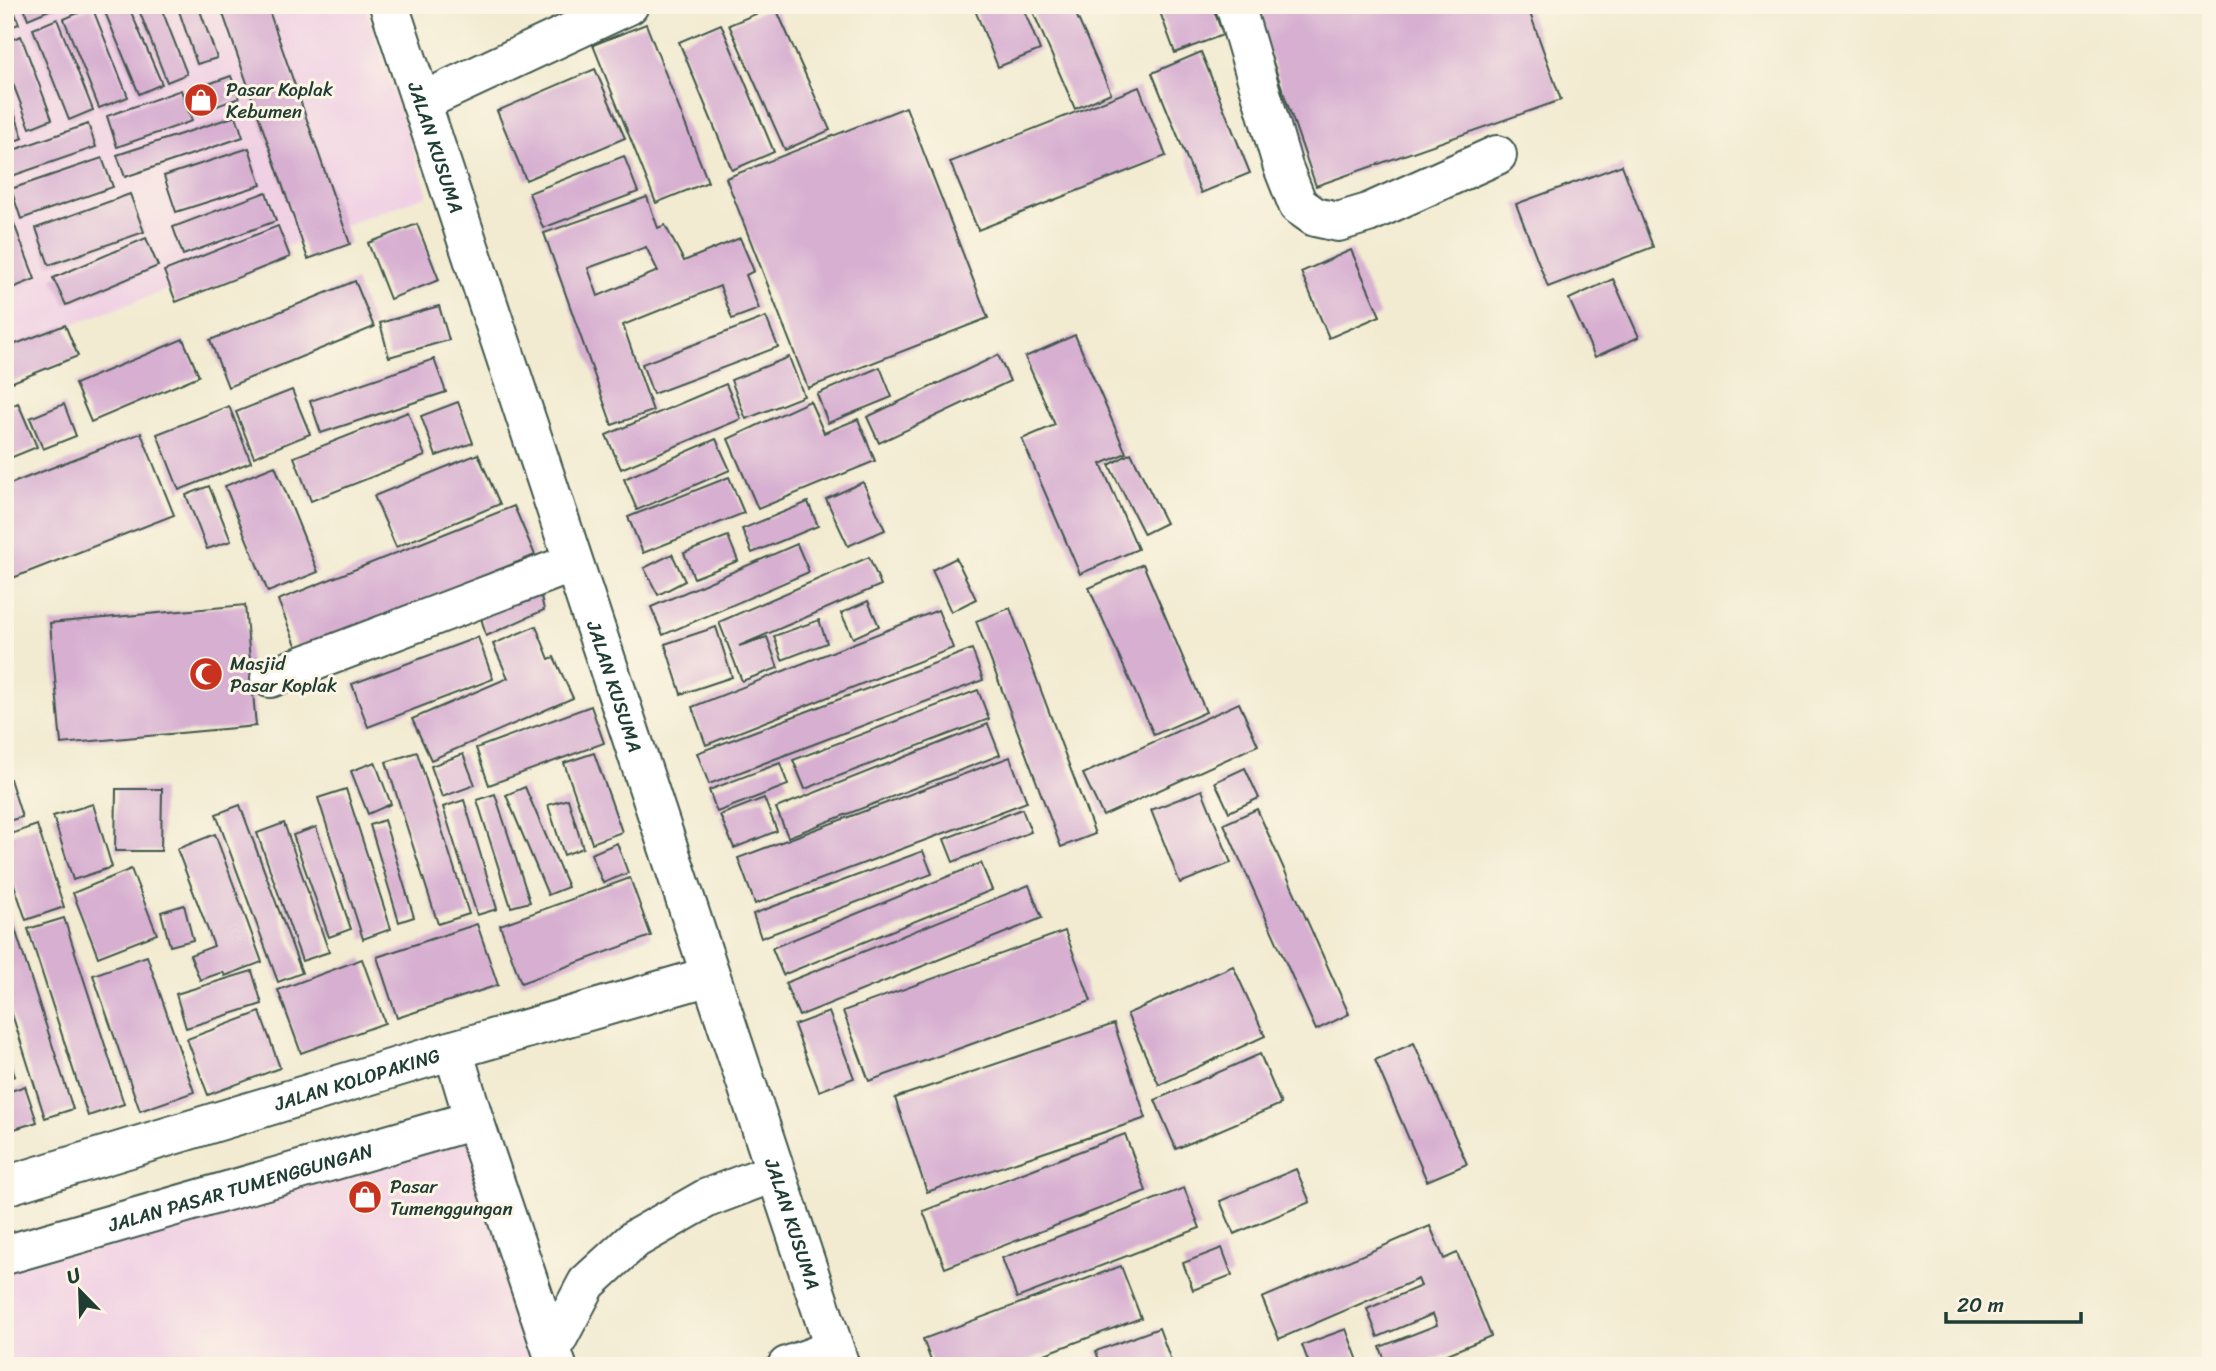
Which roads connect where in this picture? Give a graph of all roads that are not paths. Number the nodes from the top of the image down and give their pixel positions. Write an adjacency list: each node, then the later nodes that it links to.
1 (389, 5): 4 (main road, JALAN KUSUMA)
2 (629, 5): 4 (main road)
3 (1235, 5): 5 (main road)
4 (421, 102): 6 (main road, JALAN KUSUMA)
5 (1497, 155)
6 (573, 563): 7 (main road); 8 (main road, JALAN KUSUMA)
7 (270, 678)
8 (710, 975): 9 (main road, JALAN KOLOPAKING); 11 (main road, JALAN KUSUMA)
9 (453, 1050): 10 (main road); 12 (main road, JALAN KOLOPAKING)
10 (474, 1120): 13 (main road, JALAN PASAR TUMENGGUNGAN); 15 (main road)
11 (775, 1172): 14 (main road, JALAN KUSUMA); 15 (main road)
12 (5, 1186)
13 (5, 1255)
14 (837, 1357): 16 (main road)
15 (555, 1358)
16 (787, 1366)

